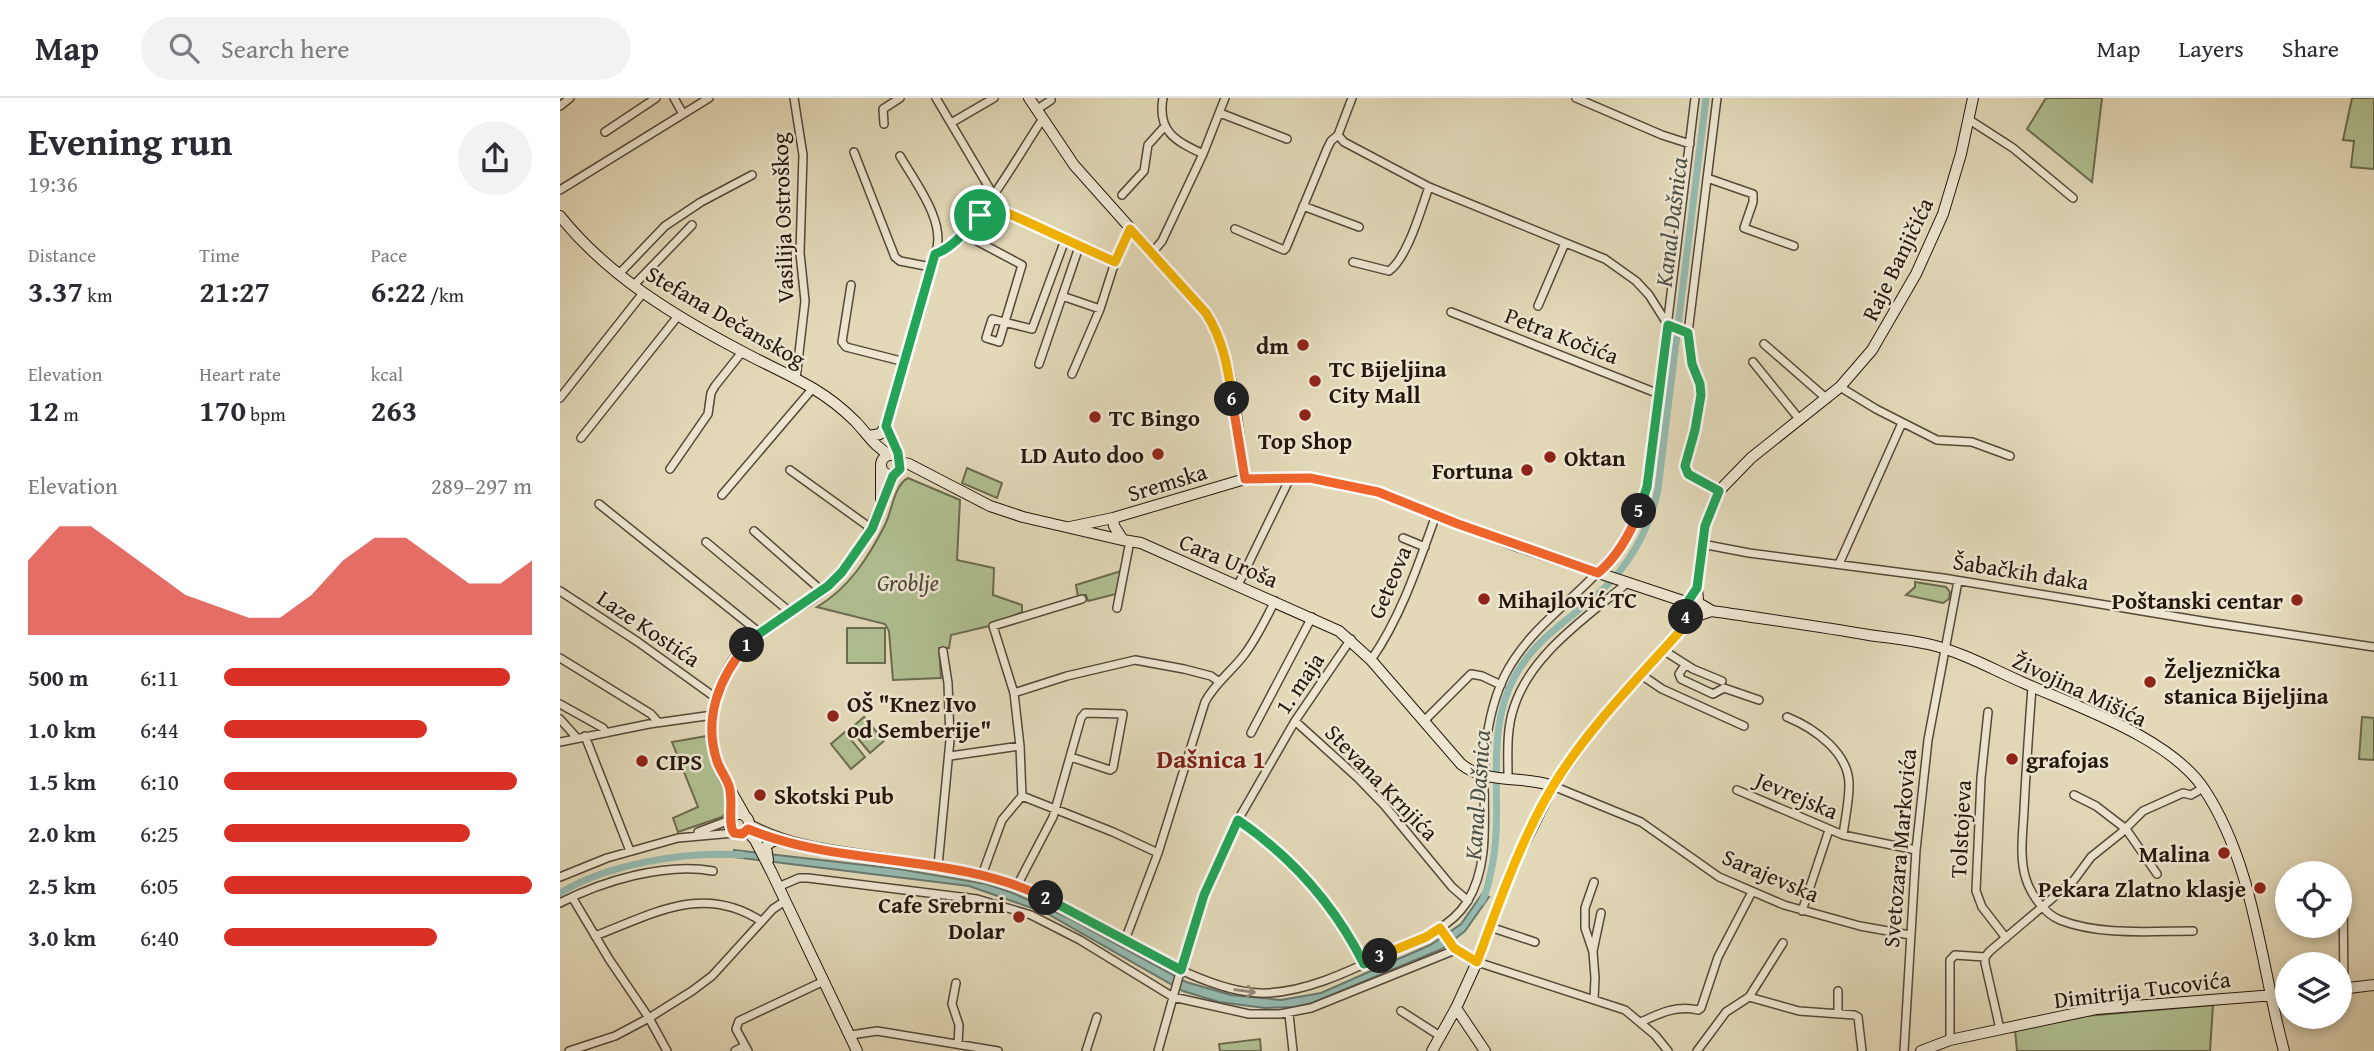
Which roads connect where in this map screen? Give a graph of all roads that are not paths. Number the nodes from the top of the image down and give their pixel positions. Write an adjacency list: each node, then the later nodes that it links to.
1 (570, 98): 18 (street)
2 (656, 98): 27 (street)
3 (674, 98): 21 (street)
4 (709, 98): 21 (street)
5 (794, 98): 75 (street, Vasilija Ostroškog)
6 (900, 98): 25 (street)
7 (936, 98): 24 (street)
8 (994, 98): 24 (street)
9 (1029, 98): 19 (main road)
10 (1163, 98): 26 (street)
11 (1225, 98): 20 (street)
12 (1352, 98): 28 (street)
13 (1576, 98): 30 (street)
14 (1695, 98): 30 (street)
15 (1717, 98): 35 (street)
16 (1973, 98): 22 (main road, Raje Banjičića)
17 (1052, 99): 19 (street)
18 (560, 106)
19 (1036, 110): 23 (main road)
20 (1220, 113): 29 (street); 32 (street)
21 (683, 114): 37 (street)
22 (1968, 119): 40 (street); 76 (main road, Raje Banjičića)
23 (1042, 120): 39 (street); 46 (main road)
24 (951, 123): 39 (street)
25 (884, 124)
26 (1165, 126): 32 (street); 38 (street)
27 (605, 132)
28 (1338, 135): 36 (street); 42 (street)
29 (1287, 139)
30 (1690, 144): 67 (street)
31 (854, 152): 57 (street)
32 (1203, 154): 53 (street)
33 (900, 156): 54 (street)
34 (752, 175): 58 (street)
35 (1707, 178): 51 (street); 68 (street)
36 (1429, 187): 50 (street); 56 (street)
37 (560, 190)
38 (1122, 195)
39 (993, 196): 41 (street)
40 (2073, 198)
41 (988, 204): 48 (street); 49 (street)
42 (1303, 206): 45 (street); 47 (street)
43 (562, 223): 58 (main road, Stefana Dečanskog)
44 (692, 225): 60 (street)
45 (1359, 228)
46 (1130, 229): 53 (main road); 55 (street)
47 (1235, 229)
48 (962, 233): 49 (street); 54 (street)
49 (1065, 240): 52 (street)
50 (1565, 243): 63 (street, Petra Kočića); 67 (street)
51 (1794, 246)
52 (1079, 247): 55 (street); 62 (street)
53 (1152, 253): 95 (main road)
54 (935, 254): 57 (street)
55 (1115, 262): 64 (street)
56 (1353, 262)
57 (931, 267): 71 (street)
58 (619, 274): 60 (main road, Stefana Dečanskog)
59 (851, 285): 71 (street)
60 (633, 286): 61 (main road, Stefana Dečanskog)
61 (643, 293): 66 (main road, Stefana Dečanskog); 79 (street)
62 (1062, 296): 64 (street); 73 (street)
63 (1538, 306)
64 (1100, 309): 74 (street)
65 (1451, 312): 78 (street, Petra Kočića)
66 (678, 316): 70 (main road, Stefana Dečanskog); 86 (street)
67 (1671, 326): 68 (street); 78 (street)
68 (1686, 332): 96 (street)
69 (1764, 344): 80 (street)
70 (742, 352): 75 (main road, Stefana Dečanskog); 90 (street)
71 (905, 362): 84 (street)
72 (1753, 362): 81 (street)
73 (1039, 364)
74 (1072, 374)
75 (796, 379): 77 (main road, Stefana Dečanskog)
76 (1840, 387): 80 (main road, Raje Banjičića); 82 (street)
77 (813, 388): 83 (main road, Stefana Dečanskog); 97 (street, Stefana Dečanskog)
78 (1659, 394): 111 (street)
79 (560, 398)
80 (1826, 399): 81 (main road, Raje Banjičića)
81 (1800, 420): 96 (main road, Raje Banjičića)
82 (1902, 423): 87 (street); 110 (street)
83 (860, 426): 85 (main road); 89 (main road)
84 (886, 426): 85 (main road); 88 (street)
85 (869, 436): 88 (main road)
86 (580, 438)
87 (2010, 456)
88 (895, 458): 89 (main road); 92 (main road); 94 (main road)
89 (881, 467): 92 (main road); 99 (main road)
90 (670, 469)
91 (790, 470): 103 (street)
92 (894, 475): 94 (main road); 99 (main road)
93 (1290, 478): 95 (main road, Sremska); 100 (main road, Sremska); 114 (street)
94 (935, 479): 102 (main road)
95 (1245, 479): 101 (main road, Sremska)
96 (1719, 491): 108 (main road, Raje Banjičića)
97 (722, 495)
98 (599, 504): 124 (street)
99 (881, 507): 103 (main road)
100 (1436, 515): 109 (street, Geteova); 111 (main road, Sremska)
101 (1112, 518): 102 (main road, Sremska); 106 (main road)
102 (1070, 527): 106 (main road, Cara Uroša)
103 (872, 529): 116 (main road)
104 (754, 531): 116 (street)
105 (1403, 538): 109 (street)
106 (1126, 541): 114 (main road, Cara Uroša); 119 (street)
107 (706, 542): 122 (street)
108 (1702, 544): 110 (street, Šabačkih đaka); 120 (main road, Raje Banjičića)
109 (1425, 547): 131 (street, Geteova)
110 (1839, 565): 112 (street, Šabačkih đaka)
111 (1598, 573): 113 (main road, Sremska); 136 (street)
112 (1958, 581): 126 (street, Šabačkih đaka); 127 (street, Svetozara Markovića)
113 (1624, 582): 120 (main road, Sremska); 158 (street)
114 (1238, 585): 118 (main road, Cara Uroša)
115 (560, 591): 139 (street, Laze Kostića)
116 (822, 591): 122 (main road)
117 (1082, 600): 138 (street)
118 (1275, 601): 123 (main road, Cara Uroša); 134 (street)
119 (1117, 608)
120 (1690, 608): 121 (main road, Sremska); 128 (main road)
121 (1712, 611): 127 (main road, Živojina Mišića)
122 (790, 612): 124 (main road)
123 (1312, 617): 125 (main road, Cara Uroša); 151 (street)
124 (760, 633): 139 (main road)
125 (1351, 639): 131 (main road, Cara Uroša); 146 (street, 1. maja)
126 (2374, 647)
127 (1945, 649): 137 (main road, Živojina Mišića); 175 (street, Svetozara Markovića)
128 (1663, 650): 132 (street); 133 (main road)
129 (943, 651): 155 (street)
130 (560, 658): 148 (street)
131 (1371, 660): 147 (main road, Cara Uroša)
132 (1685, 665): 135 (street); 140 (street)
133 (1640, 674): 149 (street); 160 (main road)
134 (1218, 681): 138 (street); 177 (street)
135 (1721, 681)
136 (1501, 685): 147 (street); 157 (street)
137 (2032, 687): 161 (main road, Živojina Mišića); 191 (street)
138 (1014, 694): 154 (street)
139 (716, 698): 143 (main road)
140 (1759, 700)
141 (560, 704): 150 (street)
142 (1988, 712): 200 (street, Tolstojeva)
143 (713, 715): 148 (street); 159 (main road)
144 (1787, 717): 171 (street, Jevrejska)
145 (560, 719): 152 (street)
146 (1295, 721): 167 (street, 1. maja); 189 (street, Stevana Krnjića)
147 (1424, 721): 157 (main road, Cara Uroša)
148 (658, 722): 150 (street)
149 (1744, 726)
150 (606, 733): 152 (street)
151 (1251, 733)
152 (581, 737): 153 (street); 176 (street)
153 (560, 742)
154 (1020, 746): 155 (street); 164 (street)
155 (950, 755): 178 (street)
156 (1070, 757): 156 (street); 165 (street)
157 (1486, 776): 158 (main road); 189 (street)
158 (1508, 778): 160 (main road)
159 (729, 786): 166 (main road); 168 (main road)
160 (1553, 786): 186 (street, Sarajevska); 195 (main road)
161 (2203, 788): 169 (street); 216 (main road, Živojina Mišića)
162 (1737, 790): 170 (street, Jevrejska)
163 (2074, 795): 169 (street)
164 (1022, 796): 165 (street); 181 (street)
165 (1055, 809): 177 (street); 184 (street)
166 (731, 819): 168 (main road); 168 (main road); 172 (street)
167 (1238, 820): 208 (street); 209 (street, 1. maja)
168 (744, 828): 172 (street); 173 (street); 174 (main road)
169 (2126, 828): 180 (street); 191 (street)
170 (1829, 830): 171 (street, Jevrejska); 192 (street)
171 (1843, 835): 175 (street, Jevrejska)
172 (687, 836): 176 (street)
173 (792, 843): 174 (main road); 178 (street)
174 (763, 850): 185 (main road)
175 (1916, 850): 198 (street, Svetozara Markovića)
176 (630, 851): 182 (street)
177 (1158, 853): 201 (street)
178 (938, 866): 181 (street)
179 (713, 871): 187 (street)
180 (2157, 874)
181 (982, 875): 184 (street)
182 (560, 877)
183 (1594, 882): 205 (street)
184 (1018, 884): 201 (street)
185 (778, 887): 188 (main road); 215 (street)
186 (1752, 892): 192 (street, Sarajevska); 226 (street)
187 (572, 897): 190 (street); 199 (street)
188 (785, 901): 194 (street); 210 (main road)
189 (1468, 901): 196 (street)
190 (560, 903)
191 (2042, 905): 197 (street); 200 (street)
192 (1802, 911): 198 (street, Sarajevska)
193 (1601, 913): 205 (street)
194 (761, 921): 199 (street); 225 (street)
195 (1490, 927): 202 (street); 207 (main road)
196 (1441, 930): 204 (street); 208 (street)
197 (2193, 931)
198 (1910, 935): 247 (street, Svetozara Markovića)
199 (595, 936): 225 (street)
200 (2006, 938): 206 (street)
201 (1125, 940): 209 (street)
202 (1535, 942)
203 (1783, 943): 218 (street)
204 (1454, 948): 207 (street); 222 (street)
205 (1593, 952): 219 (street)
206 (1985, 957): 227 (street); 230 (street)
207 (1477, 962): 219 (street); 220 (main road)
208 (1364, 964): 209 (street, one-way to 208)
209 (1180, 974): 215 (street, 1. maja)
210 (824, 981): 228 (main road); 232 (street)
211 (956, 983): 231 (street)
212 (2374, 985): 213 (main road)
213 (2352, 987)
214 (1838, 991): 223 (street)
215 (1173, 995): 222 (street); 240 (street, 1. maja)
216 (2272, 995): 217 (main road, Dimitrija Tucovića); 227 (main road, Dimitrija Tucovića); 249 (main road, Živojina Mišića)
217 (2275, 995)
218 (1749, 997): 223 (street); 245 (street)
219 (1594, 999): 226 (street)
220 (1456, 1008): 229 (main road); 243 (main road)
221 (1401, 1012): 229 (street)
222 (1289, 1014): 241 (street)
223 (1838, 1014): 246 (street)
224 (1097, 1017): 239 (street)
225 (649, 1018): 233 (street); 235 (street)
226 (1641, 1022): 244 (street)
227 (2000, 1029): 230 (main road, Dimitrija Tucovića)
228 (851, 1035): 231 (street); 237 (main road)
229 (1440, 1036): 242 (main road)
230 (1950, 1040): 248 (main road, Dimitrija Tucovića)
231 (958, 1044): 238 (street)
232 (747, 1049): 236 (street)
233 (578, 1050): 234 (street)
234 (569, 1051)
235 (667, 1051)
236 (735, 1051)
237 (857, 1051)
238 (998, 1051)
239 (1086, 1051)
240 (1158, 1051)
241 (1293, 1051)
242 (1432, 1051)
243 (1485, 1051)
244 (1668, 1051)
245 (1697, 1051)
246 (1862, 1051)
247 (1905, 1051)
248 (1921, 1051)
249 (2284, 1051)

